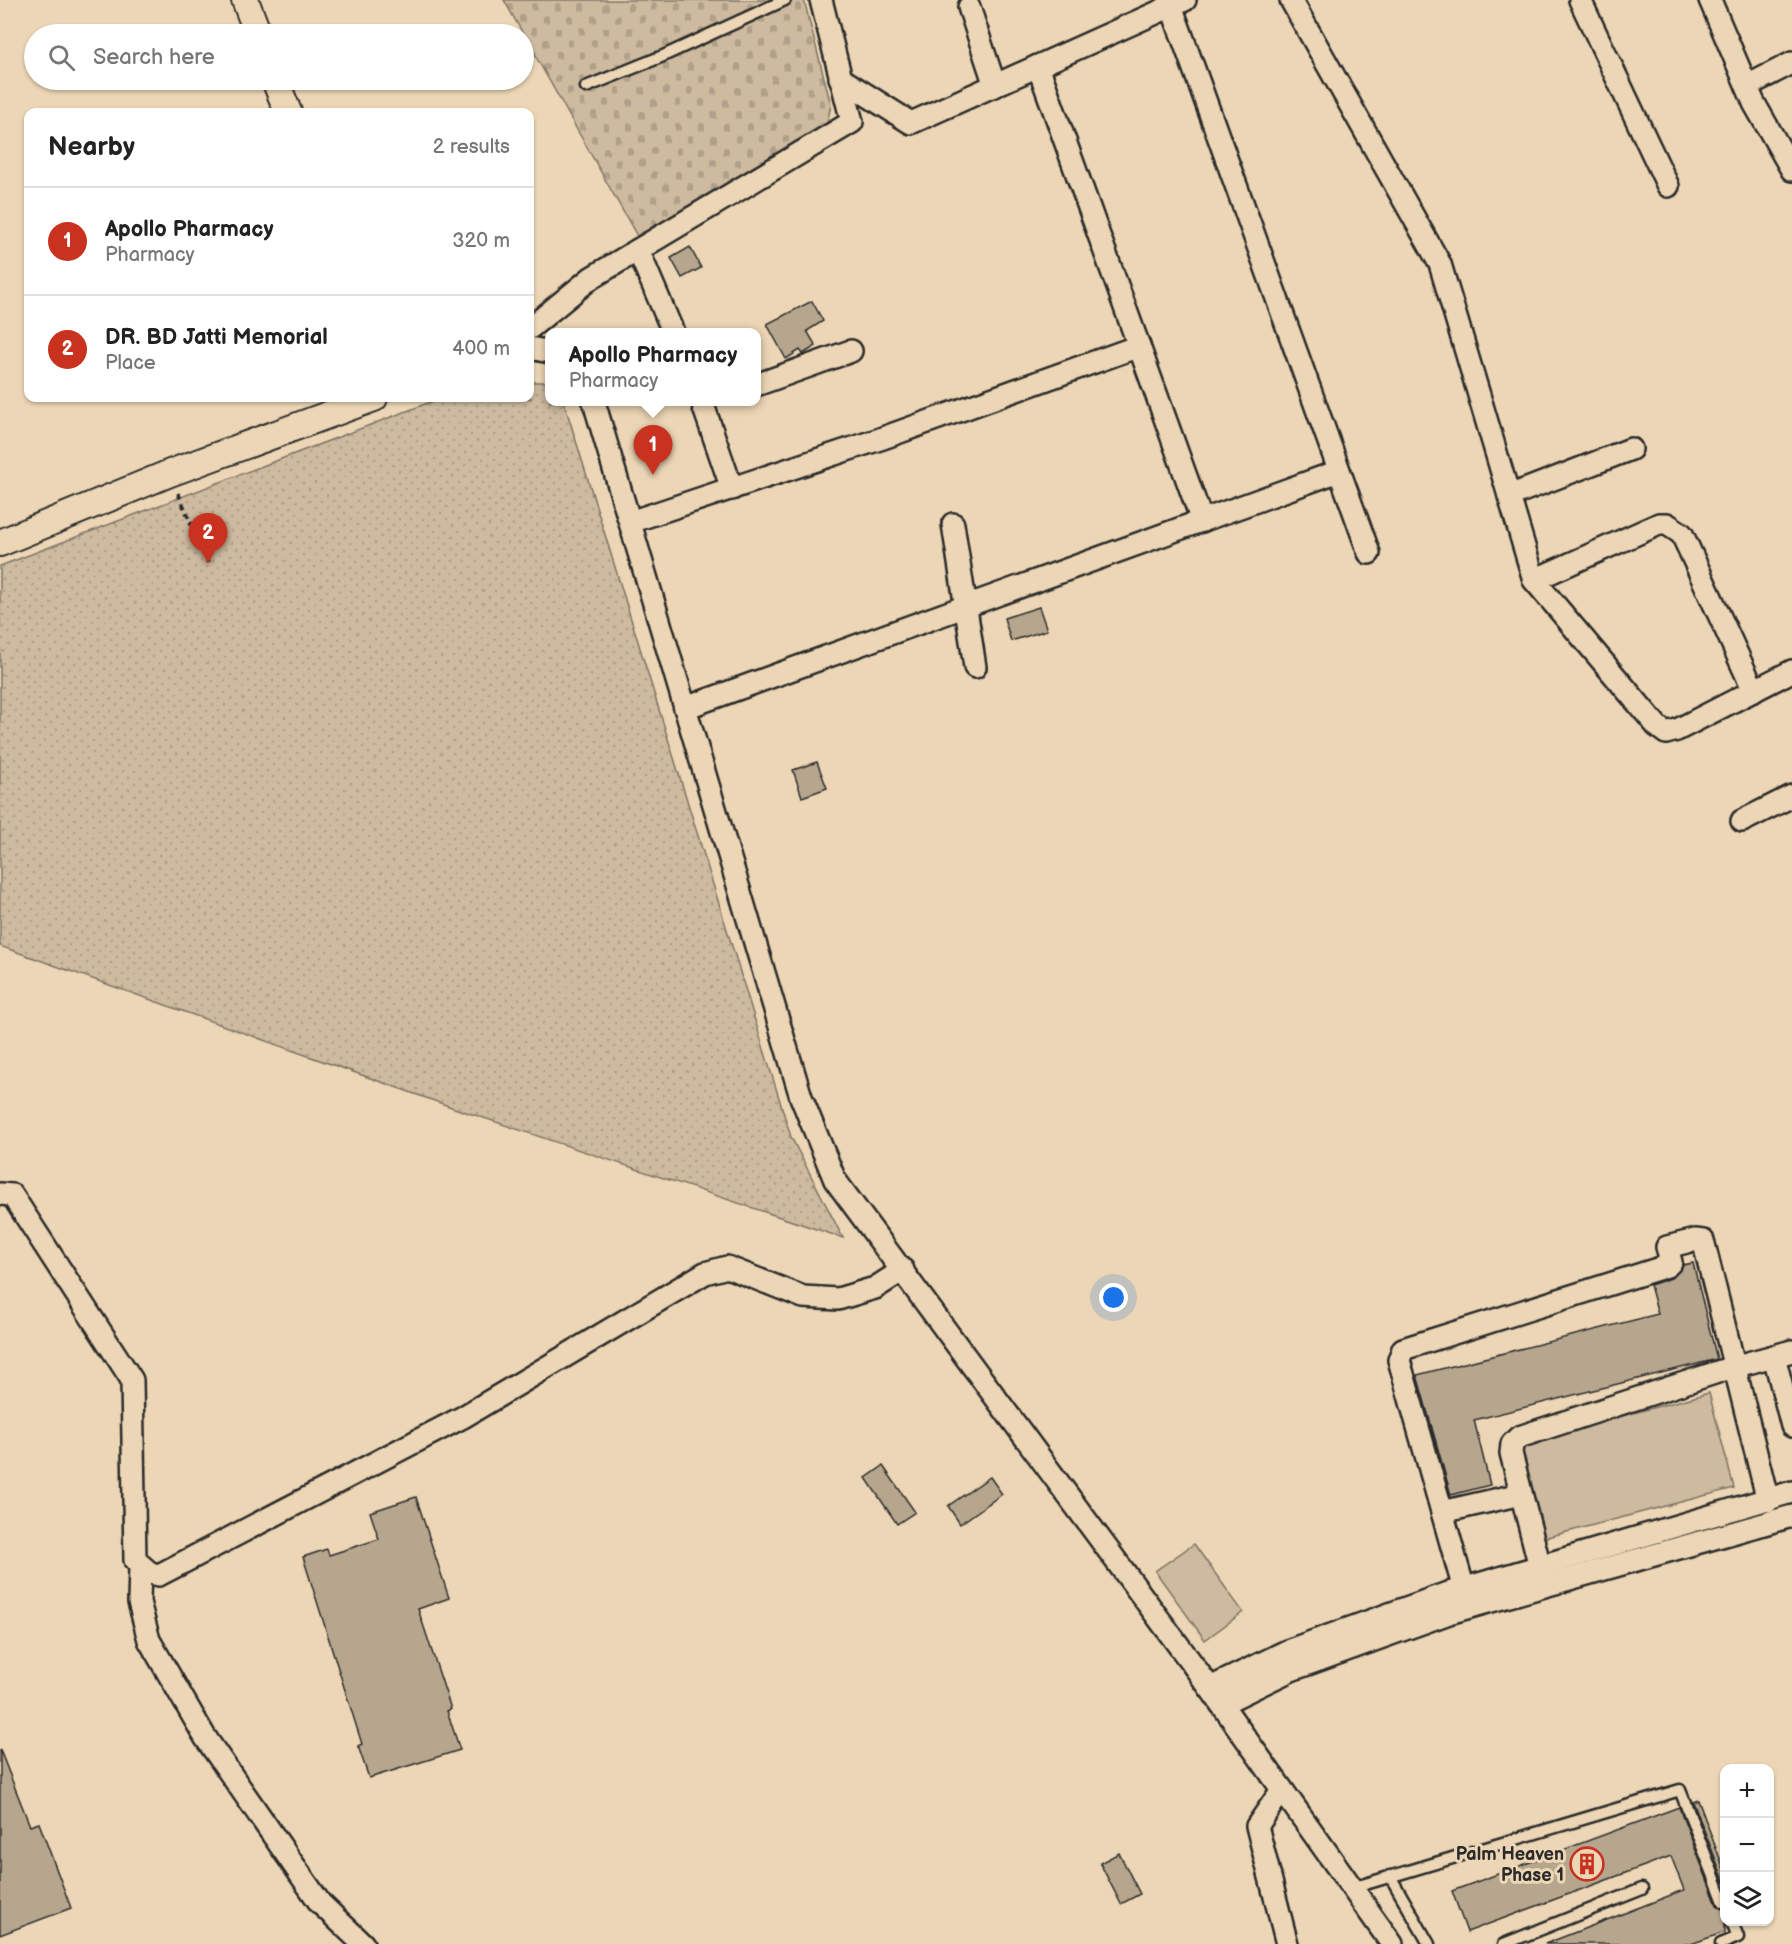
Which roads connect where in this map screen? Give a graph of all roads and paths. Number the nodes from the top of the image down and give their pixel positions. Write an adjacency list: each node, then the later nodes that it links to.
1 (245, 0): 9 (street)
2 (785, 0): 15 (lane)
3 (821, 0): 12 (street)
4 (1291, 0): 33 (street)
5 (1580, 0): 19 (street)
6 (1710, 0): 14 (street)
7 (1175, 2): 11 (street); 30 (street)
8 (969, 7): 13 (street)
9 (254, 24)
10 (1792, 63): 14 (street)
11 (1038, 66): 13 (street); 23 (street)
12 (840, 78): 13 (street); 20 (street)
13 (995, 86)
14 (1747, 86): 18 (street)
15 (586, 87)
16 (279, 90): 17 (street)
17 (286, 108)
18 (1792, 170)
19 (1668, 186)
20 (638, 250): 21 (street); 22 (street)
21 (534, 325)
22 (671, 328)
23 (1139, 346): 32 (street); 34 (street)
24 (851, 351): 25 (street)
25 (761, 383)
26 (363, 402): 31 (street)
27 (595, 406): 35 (street)
28 (706, 406): 32 (street)
29 (1631, 449): 33 (street)
30 (1339, 471): 34 (street); 38 (street)
31 (170, 473): 37 (street); 39 (path)
32 (732, 489): 35 (street)
33 (1509, 496): 40 (street)
34 (1202, 520): 41 (street)
35 (630, 522): 45 (street)
36 (953, 524): 41 (street)
37 (0, 543)
38 (1369, 553)
39 (208, 563)
40 (1534, 580): 44 (street); 44 (street)
41 (964, 607): 42 (street); 45 (street)
42 (975, 666)
43 (1792, 671): 44 (street)
44 (1754, 691)
45 (685, 708): 49 (street)
46 (1792, 796): 47 (street)
47 (1742, 821)
48 (0, 1194): 58 (street)
49 (903, 1270): 58 (street); 61 (street)
50 (1783, 1354): 51 (street); 52 (street)
51 (1733, 1367): 54 (street); 55 (street); 56 (street)
52 (1792, 1426)
53 (1792, 1492): 55 (street)
54 (1521, 1494): 56 (street); 59 (street)
55 (1768, 1501): 59 (street)
56 (1442, 1512): 60 (street)
57 (1792, 1516): 60 (street)
58 (140, 1566): 69 (street)
59 (1540, 1567): 60 (street)
60 (1466, 1598): 61 (street)
61 (1216, 1696): 62 (street)
62 (1282, 1790): 64 (street); 70 (street)
63 (1390, 1876): 64 (lane); 66 (lane); 72 (lane)
64 (1352, 1888): 71 (street)
65 (1642, 1889): 73 (lane)
66 (1720, 1890)
67 (1734, 1926): 68 (lane)
68 (1740, 1941): 74 (lane)
69 (363, 1944)
70 (1287, 1944)
71 (1392, 1944)
72 (1429, 1944)
73 (1504, 1944)
74 (1721, 1944)

